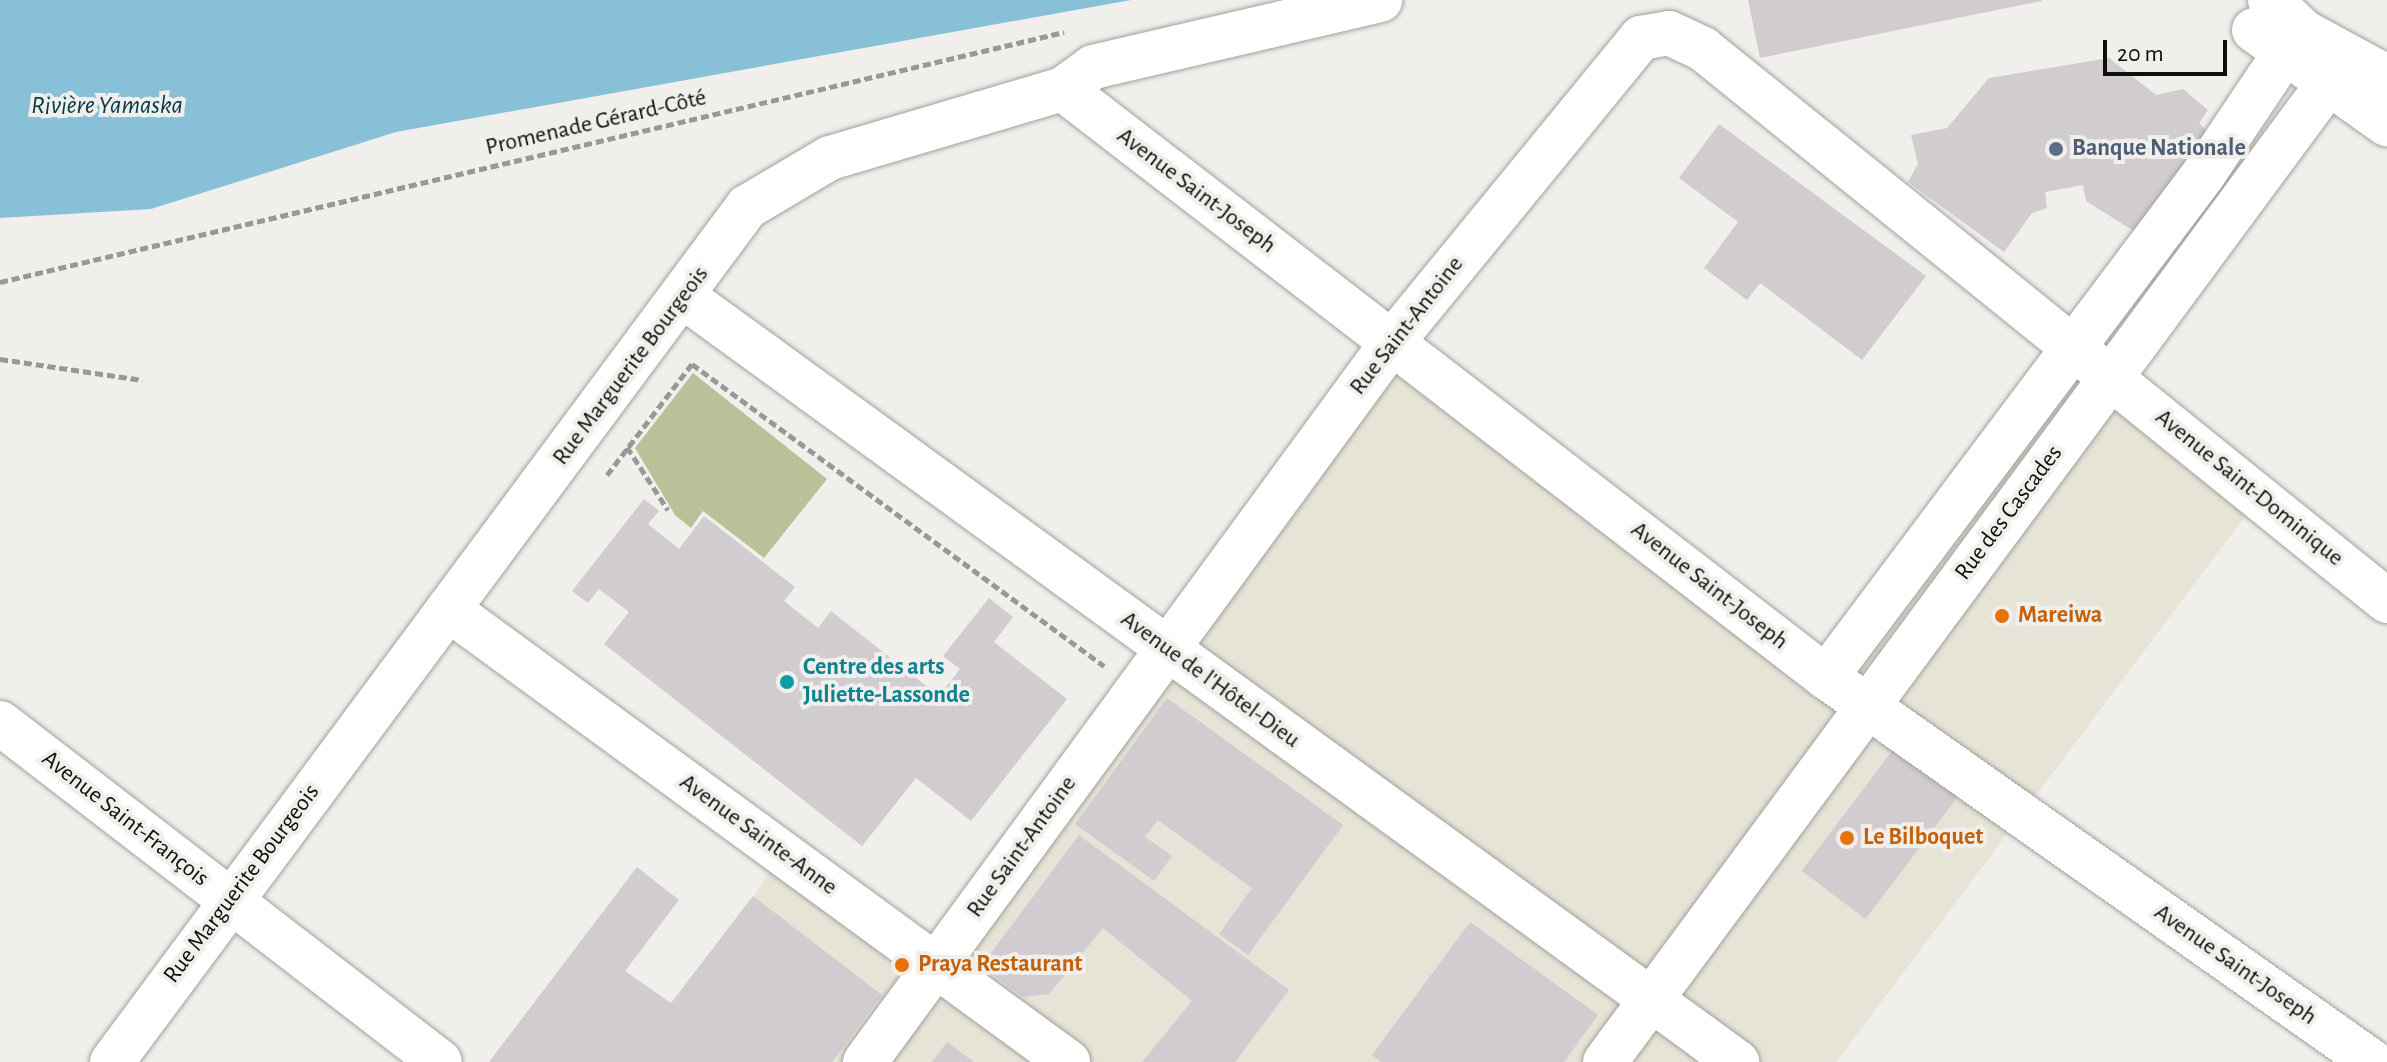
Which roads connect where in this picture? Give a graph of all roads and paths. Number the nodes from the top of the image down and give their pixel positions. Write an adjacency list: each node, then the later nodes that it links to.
1 (1380, 0): 5 (street, Rue Marguerite Bourgeois)
2 (1069, 31): 7 (path, Promenade Gérard-Côté)
3 (2285, 34): 4 (street); 6 (street); 10 (street, Rue des Cascades); 12 (street, Rue des Cascades)
4 (2387, 77)
5 (1063, 89): 8 (street, Rue Marguerite Bourgeois); 9 (street, Avenue Saint-Joseph)
6 (2387, 124)
7 (0, 282)
8 (684, 297): 18 (street, Rue Marguerite Bourgeois); 19 (street, Avenue de l'Hôtel-Dieu)
9 (1393, 341): 10 (street, Rue Saint-Antoine); 19 (street, Rue Saint-Antoine); 20 (street, Avenue Saint-Joseph)
10 (2076, 344): 12 (street, Rue Saint-Antoine); 20 (street, Rue des Cascades)
11 (0, 359): 13 (path)
12 (2111, 375): 17 (street, Avenue Saint-Dominique); 22 (street, Rue des Cascades)
13 (142, 380)
14 (627, 447): 15 (path); 16 (path); 21 (path)
15 (599, 485)
16 (668, 510)
17 (2387, 601)
18 (448, 609): 24 (street, Rue Marguerite Bourgeois); 25 (street, Avenue Sainte-Anne)
19 (1167, 649): 21 (street, Rue Saint-Antoine); 26 (street, Avenue de l'Hôtel-Dieu)
20 (1826, 677): 22 (street, Avenue Saint-Joseph)
21 (1137, 690): 25 (street, Rue Saint-Antoine)
22 (1866, 705): 26 (street, Rue des Cascades); 34 (street, Avenue Saint-Joseph)
23 (0, 723): 24 (street, Avenue Saint-François)
24 (229, 899): 28 (street, Rue Marguerite Bourgeois); 29 (street, Avenue Saint-François)
25 (936, 965): 30 (street, Rue Saint-Antoine); 31 (street, Avenue Sainte-Anne)
26 (1652, 997): 32 (street, Rue des Cascades); 33 (street, Avenue de l'Hôtel-Dieu)
27 (2387, 1040): 34 (street)
28 (112, 1062)
29 (440, 1062)
30 (865, 1062)
31 (1068, 1062)
32 (1605, 1062)
33 (1737, 1062)
34 (2370, 1062)

